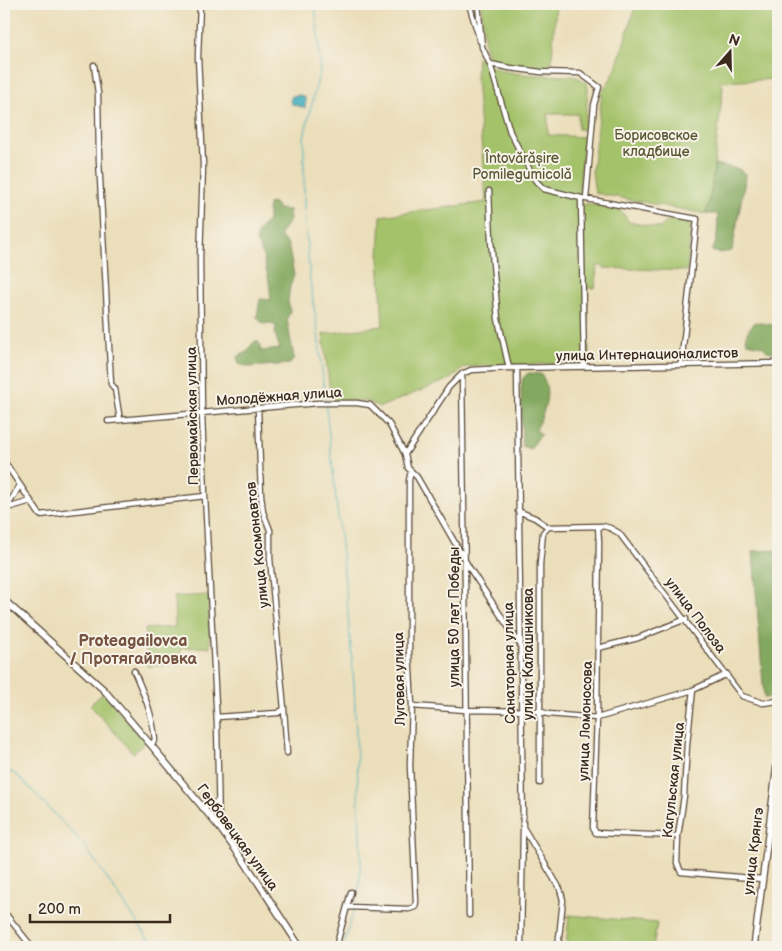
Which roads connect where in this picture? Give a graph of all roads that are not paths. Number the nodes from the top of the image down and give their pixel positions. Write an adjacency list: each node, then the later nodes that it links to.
1 (200, 4): 16 (street, Первомайская улица)
2 (469, 4): 4 (street)
3 (478, 4): 4 (street)
4 (482, 48): 5 (street)
5 (490, 64): 8 (street); 8 (street)
6 (94, 65): 17 (street)
7 (489, 191): 12 (street)
8 (583, 199): 10 (street); 11 (street)
9 (778, 363): 10 (street, улица Интернационалистов)
10 (681, 365): 11 (street, улица Интернационалистов)
11 (584, 367): 13 (street, улица Интернационалистов)
12 (509, 368): 13 (street); 14 (street)
13 (517, 368): 26 (street, Санаторная улица)
14 (462, 374): 19 (street); 29 (street, улица 50 лет Победы)
15 (258, 408): 16 (street, Молодёжная улица); 19 (street, Молодёжная улица); 39 (street, улица Космонавтов)
16 (202, 413): 17 (street, Молодёжная улица); 23 (street, Первомайская улица)
17 (120, 420): 18 (street, Молодёжная улица)
18 (108, 421)
19 (405, 454): 21 (street)
20 (4, 461): 22 (street)
21 (412, 472): 29 (street); 38 (street, Луговая улица)
22 (20, 485): 24 (street); 25 (street)
23 (205, 496): 24 (street); 43 (street, Первомайская улица)
24 (31, 501): 25 (street)
25 (5, 509)
26 (518, 511): 28 (street); 32 (street, Санаторная улица)
27 (600, 526): 28 (street); 31 (street, улица Полоза); 33 (street, улица Ломоносова)
28 (548, 527): 42 (street, улица Калашникова)
29 (466, 562): 32 (street); 40 (street, улица 50 лет Победы)
30 (4, 600): 45 (street, Гербовецкая улица)
31 (686, 619): 33 (street); 35 (street, улица Полоза)
32 (520, 644): 41 (street, Санаторная улица)
33 (598, 648): 44 (street, улица Ломоносова)
34 (134, 671): 45 (street)
35 (727, 674): 36 (street); 37 (street, улица Полоза)
36 (693, 690): 44 (street); 55 (street, Кагульская улица)
37 (778, 701)
38 (412, 706): 40 (street); 58 (street, Луговая улица)
39 (284, 709): 43 (street); 46 (street, улица Космонавтов)
40 (466, 710): 41 (street); 60 (street, улица 50 лет Победы)
41 (520, 710): 42 (street); 54 (street, Санаторная улица)
42 (539, 711): 44 (street); 48 (street, улица Калашникова)
43 (217, 717): 49 (street, Первомайская улица)
44 (597, 718): 55 (street, улица Ломоносова)
45 (152, 745): 50 (street, Гербовецкая улица)
46 (286, 754)
47 (778, 757): 51 (street, улица Крянгэ)
48 (540, 783)
49 (218, 801): 50 (street); 53 (street, Первомайская улица)
50 (204, 808): 53 (street, Гербовецкая улица)
51 (769, 824): 52 (street); 56 (street, улица Крянгэ)
52 (778, 825)
53 (219, 827): 63 (street, Гербовецкая улица)
54 (523, 828): 61 (street); 65 (street, Санаторная улица)
55 (678, 836): 56 (street, Кагульская улица)
56 (762, 879): 66 (street, улица Крянгэ)
57 (351, 892): 58 (street)
58 (352, 907): 64 (street)
59 (4, 912): 62 (street)
60 (469, 915)
61 (521, 944)
62 (32, 947)
63 (300, 947)
64 (336, 947)
65 (558, 947)
66 (754, 947)

